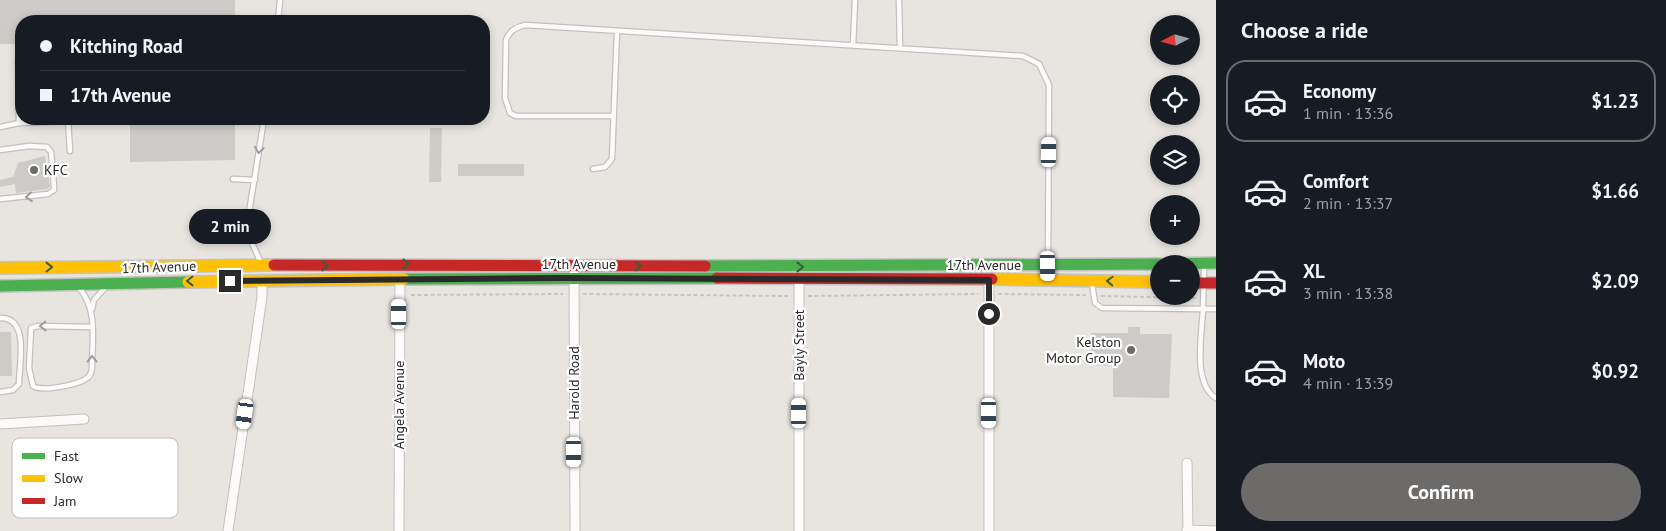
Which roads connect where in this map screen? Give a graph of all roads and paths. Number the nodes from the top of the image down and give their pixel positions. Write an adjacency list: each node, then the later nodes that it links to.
1 (280, 0): 4 (lane)
2 (855, 0): 6 (lane)
3 (899, 0): 7 (lane)
4 (279, 15)
5 (616, 31): 6 (lane); 8 (lane); 8 (lane)
6 (853, 45): 7 (lane)
7 (900, 48): 23 (lane)
8 (613, 116): 15 (lane)
9 (15, 124): 12 (lane)
10 (68, 125): 14 (lane)
11 (263, 125): 17 (lane, one-way to 17)
12 (0, 127)
13 (0, 150): 18 (lane, one-way to 18)
14 (70, 151)
15 (593, 169)
16 (233, 179): 17 (lane)
17 (255, 180): 21 (lane)
18 (0, 199)
19 (1210, 263): 36 (lane)
20 (1150, 264): 23 (main road, 17th Avenue)
21 (262, 265): 22 (main road, 17th Avenue, one-way to 22); 24 (main road, 17th Avenue, one-way to 21)
22 (575, 265): 23 (main road, 17th Avenue, one-way to 23); 25 (street, Harold Road)
23 (1048, 266): 31 (main road)
24 (1, 267)
25 (574, 278): 26 (main road, 17th Avenue); 28 (main road, 17th Avenue); 52 (street, Harold Road)
26 (400, 279): 27 (main road, 17th Avenue); 51 (street, Angela Avenue)
27 (262, 280): 34 (main road, 17th Avenue, one-way to 34); 50 (street)
28 (799, 280): 29 (main road, 17th Avenue); 53 (street, Bayly Street)
29 (989, 280): 31 (main road, 17th Avenue); 54 (street)
30 (1092, 280): 31 (main road, 17th Avenue); 32 (main road, 17th Avenue, one-way to 30); 39 (lane)
31 (1049, 281)
32 (1150, 282)
33 (1216, 283): 36 (main road)
34 (111, 284): 37 (main road, 17th Avenue); 41 (lane)
35 (1200, 284): 36 (main road)
36 (1203, 284): 39 (lane)
37 (76, 285): 38 (main road, 17th Avenue); 41 (lane)
38 (0, 286)
39 (1203, 309): 40 (lane); 45 (lane)
40 (1216, 309)
41 (91, 313): 43 (lane)
42 (0, 318): 44 (lane)
43 (92, 327): 43 (lane, one-way to 43)
44 (0, 392)
45 (1215, 397)
46 (84, 419): 47 (street)
47 (0, 424)
48 (1187, 463): 49 (street)
49 (1188, 530): 55 (street)
50 (228, 531)
51 (399, 531)
52 (575, 531)
53 (800, 531)
54 (989, 531)
55 (1216, 531)

